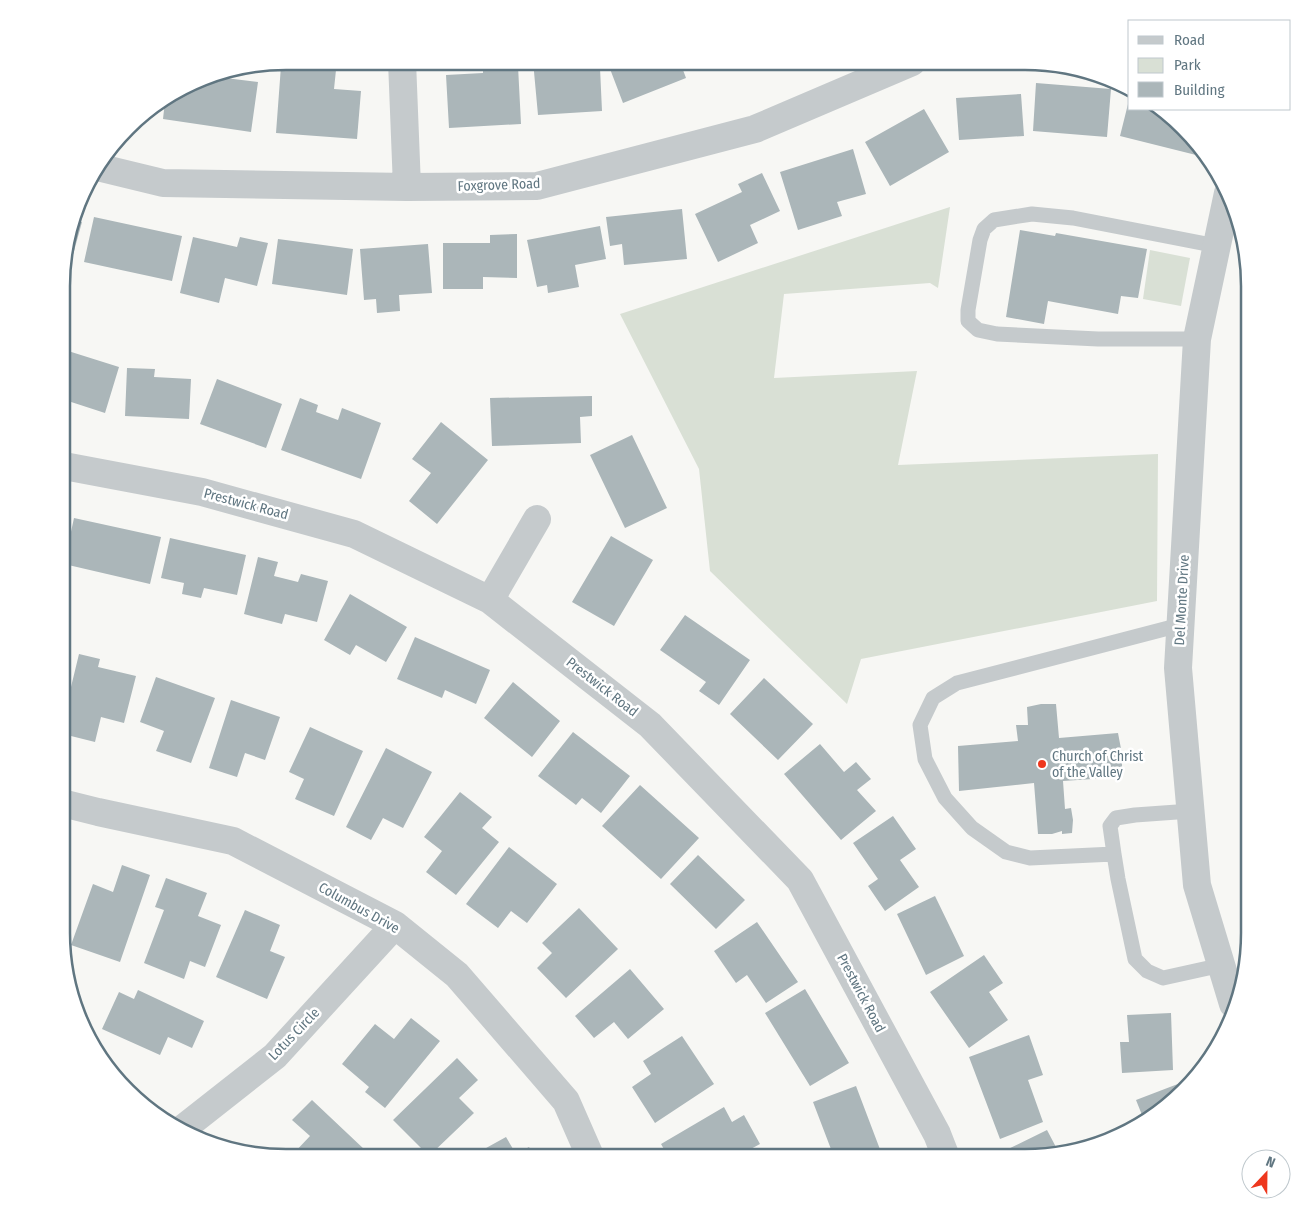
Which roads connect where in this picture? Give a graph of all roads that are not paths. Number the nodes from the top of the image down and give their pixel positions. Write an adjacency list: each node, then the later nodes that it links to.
1 (402, 70): 4 (street)
2 (893, 70): 4 (street, Foxgrove Road)
3 (104, 169): 4 (street, Foxgrove Road)
4 (407, 187)
5 (1226, 205): 6 (street, Del Monte Drive)
6 (1217, 246): 7 (street, Del Monte Drive); 7 (lane)
7 (1197, 339): 11 (street, Del Monte Drive)
8 (70, 467): 10 (street, Prestwick Road)
9 (537, 519): 10 (street)
10 (490, 600): 20 (street, Prestwick Road)
11 (1180, 625): 13 (street, Del Monte Drive); 14 (lane)
12 (70, 805): 15 (street, Columbus Drive)
13 (1190, 811): 14 (lane); 16 (street, Del Monte Drive)
14 (1114, 854): 16 (lane)
15 (395, 925): 18 (street, Lotus Circle); 19 (street, Columbus Drive)
16 (1222, 965): 17 (street, Del Monte Drive)
17 (1231, 998)
18 (187, 1125)
19 (587, 1149)
20 (943, 1149)

